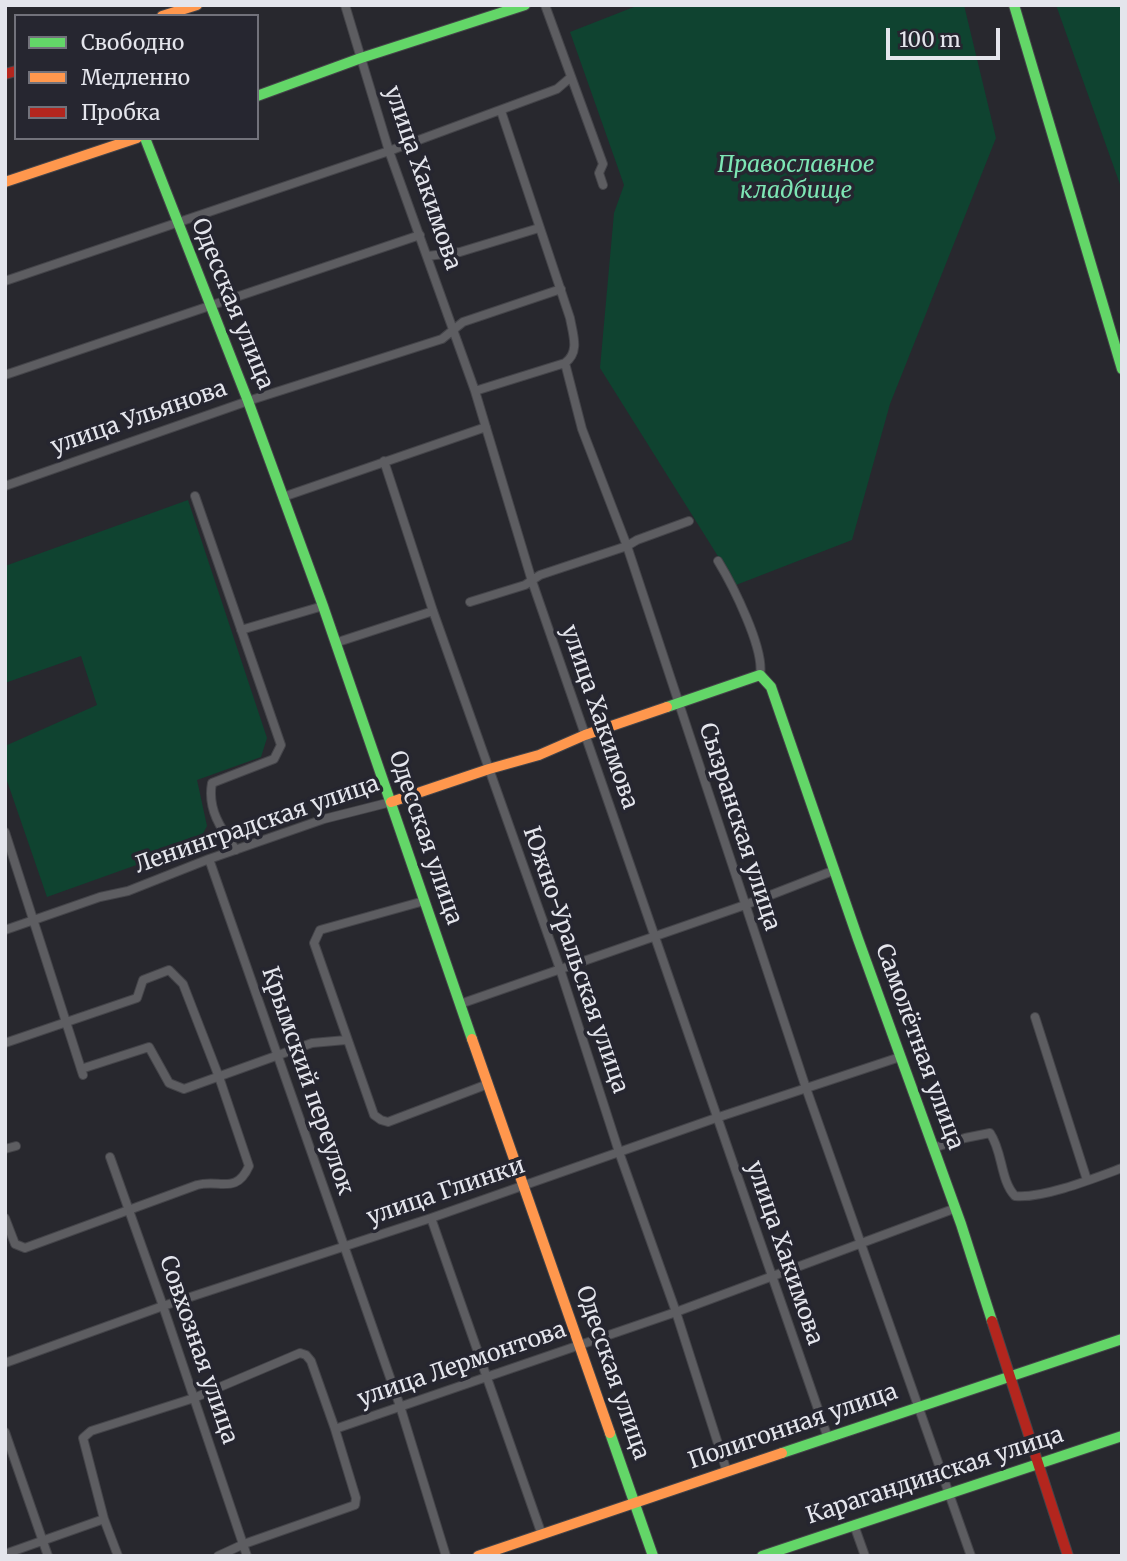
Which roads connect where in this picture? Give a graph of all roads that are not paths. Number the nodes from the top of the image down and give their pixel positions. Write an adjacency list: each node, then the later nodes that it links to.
1 (197, 5): 6 (street)
2 (345, 5): 7 (street, улица Хакимова)
3 (525, 5): 7 (street)
4 (545, 5): 8 (street)
5 (1014, 5): 25 (street)
6 (168, 14)
7 (361, 58): 9 (street); 13 (street, улица Хакимова)
8 (571, 77): 10 (street); 15 (street)
9 (259, 95)
10 (501, 111): 13 (street); 17 (street, Сызранская улица)
11 (131, 140): 14 (street)
12 (146, 140): 16 (street, Одесская улица)
13 (389, 151): 16 (street); 18 (street, улица Хакимова)
14 (5, 182)
15 (603, 185)
16 (177, 223): 20 (street); 22 (street, Одесская улица)
17 (539, 228): 19 (street); 21 (street, Сызранская улица)
18 (420, 235): 19 (street, улица Хакимова); 22 (street)
19 (428, 256): 23 (street, улица Хакимова)
20 (5, 281)
21 (561, 289): 23 (street, улица Ульянова); 24 (street, Сызранская улица)
22 (210, 306): 26 (street); 28 (street, Одесская улица)
23 (454, 330): 27 (street, улица Хакимова); 28 (street, улица Ульянова)
24 (565, 363): 27 (street); 35 (street, Сызранская улица)
25 (1122, 369)
26 (5, 376)
27 (475, 391): 29 (street, улица Хакимова)
28 (248, 401): 31 (street, улица Ульянова); 33 (street, Одесская улица)
29 (486, 427): 30 (street); 37 (street, улица Хакимова)
30 (384, 461): 33 (street); 40 (street, Южно-Уральская улица)
31 (5, 486)
32 (195, 496): 41 (street)
33 (284, 497): 39 (street, Одесская улица)
34 (689, 521): 35 (street)
35 (627, 546): 37 (street); 44 (street, Сызранская улица)
36 (718, 561): 43 (street, Самолётная улица)
37 (532, 581): 38 (street); 45 (street, улица Хакимова)
38 (470, 602)
39 (323, 606): 41 (street); 42 (street, Одесская улица)
40 (433, 611): 42 (street); 46 (street, Южно-Уральская улица)
41 (242, 630): 49 (street)
42 (335, 643): 47 (street, Одесская улица)
43 (760, 675): 44 (street, Ленинградская улица); 51 (street, Самолётная улица)
44 (677, 702): 45 (street, Ленинградская улица); 53 (street, Сызранская улица)
45 (585, 735): 46 (street, Ленинградская улица); 56 (street, улица Хакимова)
46 (489, 769): 47 (street, Ленинградская улица); 57 (street, Южно-Уральская улица)
47 (391, 802): 49 (street, Ленинградская улица); 52 (street, Одесская улица)
48 (5, 832): 54 (street)
49 (236, 850): 50 (street, Ленинградская улица)
50 (209, 859): 54 (street, Ленинградская улица); 63 (street, Крымский переулок)
51 (835, 870): 53 (street); 64 (street, Самолётная улица)
52 (424, 901): 58 (street, Одесская улица); 61 (street)
53 (745, 905): 56 (street); 67 (street, Сызранская улица)
54 (34, 921): 55 (street, Ленинградская улица); 60 (street)
55 (5, 930)
56 (654, 936): 57 (street); 68 (street, улица Хакимова)
57 (560, 968): 58 (street); 72 (street, Южно-Уральская улица)
58 (460, 1004): 66 (street, Одесская улица)
59 (1035, 1017): 75 (street)
60 (65, 1024): 62 (street); 65 (street); 65 (street)
61 (346, 1040): 63 (street); 66 (street)
62 (5, 1043)
63 (279, 1055): 65 (street); 82 (street, Крымский переулок)
64 (900, 1057): 67 (street, улица Глинки); 70 (street, Самолётная улица)
65 (219, 1077): 78 (street)
66 (488, 1084): 76 (street, Одесская улица)
67 (806, 1087): 68 (street, улица Глинки); 81 (street, Сызранская улица)
68 (716, 1118): 72 (street, улица Глинки); 83 (street, улица Хакимова)
69 (16, 1146): 71 (street)
70 (933, 1148): 75 (street); 77 (street, Самолётная улица)
71 (5, 1149)
72 (619, 1152): 76 (street, улица Глинки); 85 (street, Южно-Уральская улица)
73 (110, 1157): 78 (street, Совхозная улица)
74 (1122, 1168): 75 (street)
75 (1087, 1180)
76 (524, 1186): 80 (street, улица Глинки); 87 (street, Одесская улица)
77 (956, 1208): 81 (street, улица Лермонтова); 90 (street, Самолётная улица)
78 (129, 1209): 79 (street); 84 (street, Совхозная улица)
79 (5, 1218)
80 (431, 1218): 82 (street, улица Глинки); 89 (street)
81 (862, 1243): 83 (street, улица Лермонтова); 93 (street, Сызранская улица)
82 (343, 1247): 84 (street, улица Глинки); 92 (street, Крымский переулок)
83 (772, 1278): 85 (street, улица Лермонтова); 97 (street, улица Хакимова)
84 (163, 1306): 88 (street, улица Глинки); 91 (street, Совхозная улица)
85 (676, 1312): 87 (street, улица Лермонтова); 99 (street, Южно-Уральская улица)
86 (1122, 1339): 90 (street, Полигонная улица)
87 (579, 1345): 89 (street, улица Лермонтова); 101 (street, Одесская улица)
88 (5, 1363)
89 (486, 1376): 92 (street, улица Лермонтова); 104 (street)
90 (1010, 1376): 93 (street, Полигонная улица); 98 (street, Самолётная улица)
91 (194, 1398): 94 (street); 102 (street); 106 (street, Совхозная улица)
92 (400, 1406): 94 (street, улица Лермонтова); 112 (street, Крымский переулок)
93 (918, 1406): 97 (street, Полигонная улица); 100 (street, Сызранская улица)
94 (335, 1429): 106 (street)
95 (5, 1432): 105 (street)
96 (1122, 1436): 98 (street, Карагандинская улица)
97 (828, 1438): 99 (street, Полигонная улица)
98 (1036, 1463): 100 (street, Карагандинская улица); 118 (street, Самолётная улица)
99 (727, 1472): 101 (street, Полигонная улица)
100 (948, 1493): 103 (street, Карагандинская улица); 117 (street, Сызранская улица)
101 (635, 1503): 104 (street, Полигонная улица); 114 (street, Одесская улица)
102 (104, 1519): 105 (street); 109 (street)
103 (854, 1525): 115 (street, Карагандинская улица); 116 (street)
104 (542, 1535): 113 (street, Полигонная улица)
105 (43, 1540): 107 (street); 108 (street)
106 (244, 1544): 110 (street); 111 (street, Совхозная улица)
107 (5, 1554)
108 (48, 1556)
109 (118, 1556)
110 (218, 1556)
111 (247, 1556)
112 (446, 1556)
113 (478, 1556)
114 (653, 1556)
115 (762, 1556)
116 (864, 1556)
117 (971, 1556)
118 (1068, 1556)

